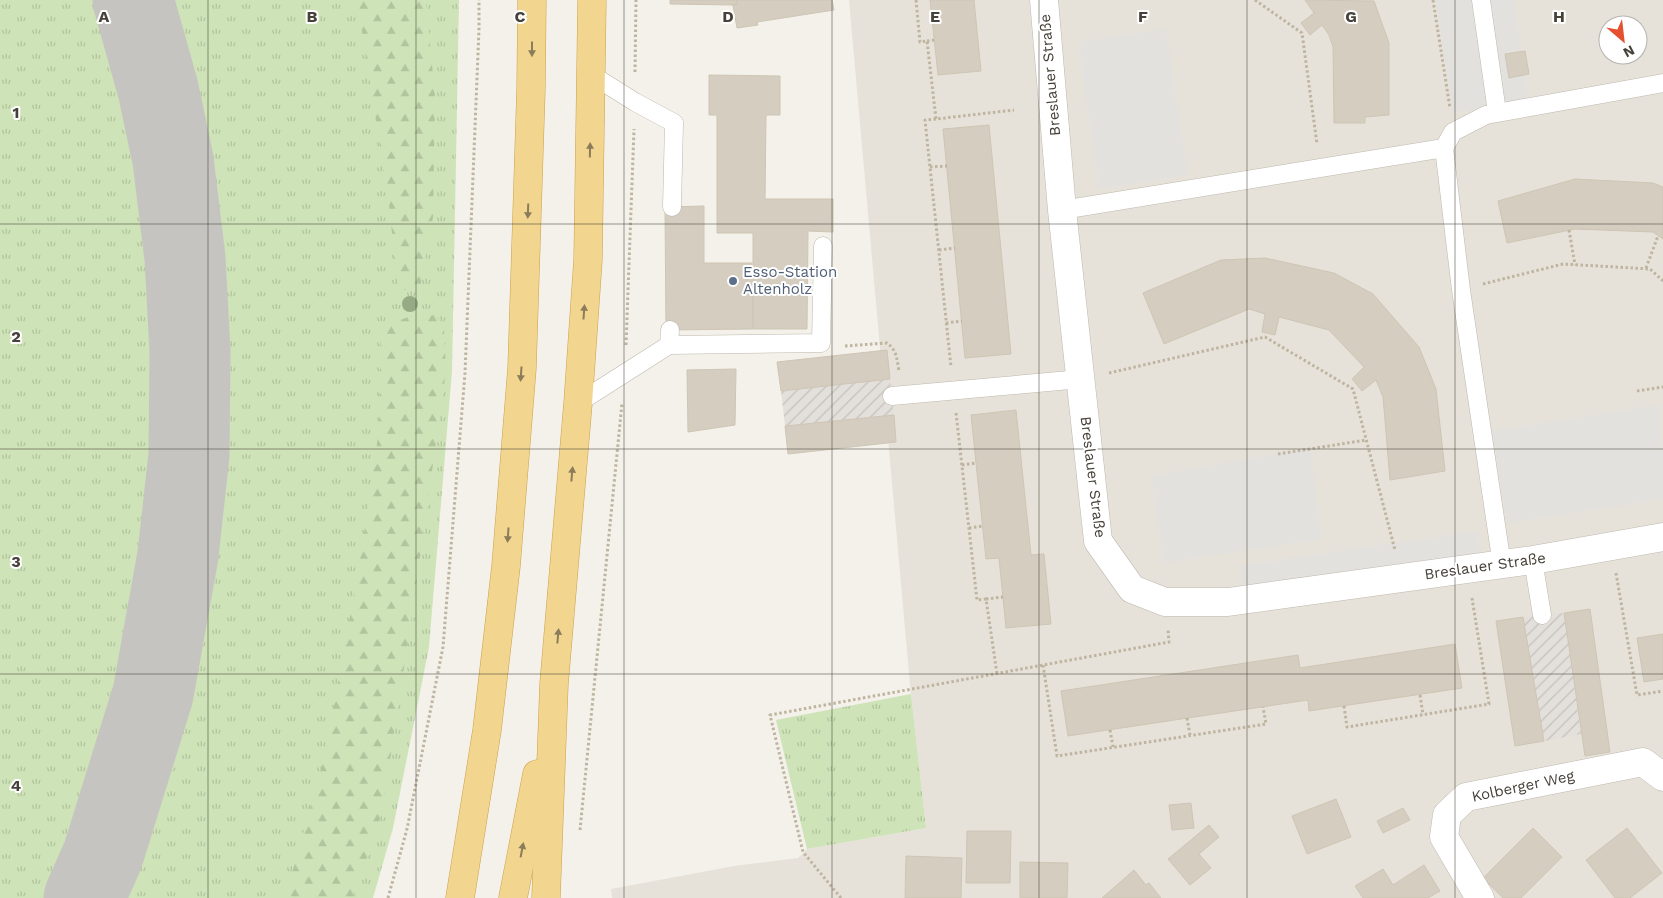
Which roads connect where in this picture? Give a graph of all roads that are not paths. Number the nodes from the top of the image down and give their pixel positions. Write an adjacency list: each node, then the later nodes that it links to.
1 (532, 0): 21 (highway, one-way to 21)
2 (592, 0): 5 (highway)
3 (1044, 0): 10 (street, Breslauer Straße)
4 (1481, 0): 7 (lane)
5 (592, 75): 9 (lane); 14 (highway, one-way to 5)
6 (1663, 83): 7 (lane)
7 (1497, 112): 8 (lane)
8 (1444, 148): 10 (lane); 17 (lane)
9 (672, 207)
10 (1062, 210): 12 (street, Breslauer Straße)
11 (823, 246): 14 (lane)
12 (1081, 379): 13 (lane); 17 (street, Breslauer Straße)
13 (897, 395)
14 (578, 403): 19 (highway, one-way to 14)
15 (1663, 537): 16 (street, Breslauer Straße)
16 (1533, 560): 17 (street, Breslauer Straße); 18 (lane)
17 (1502, 565)
18 (1542, 615)
19 (554, 684): 22 (highway, one-way to 19); 23 (highway)
20 (1663, 777): 24 (street, Kolberger Weg)
21 (460, 898)
22 (513, 898)
23 (546, 898)
24 (1480, 898)

